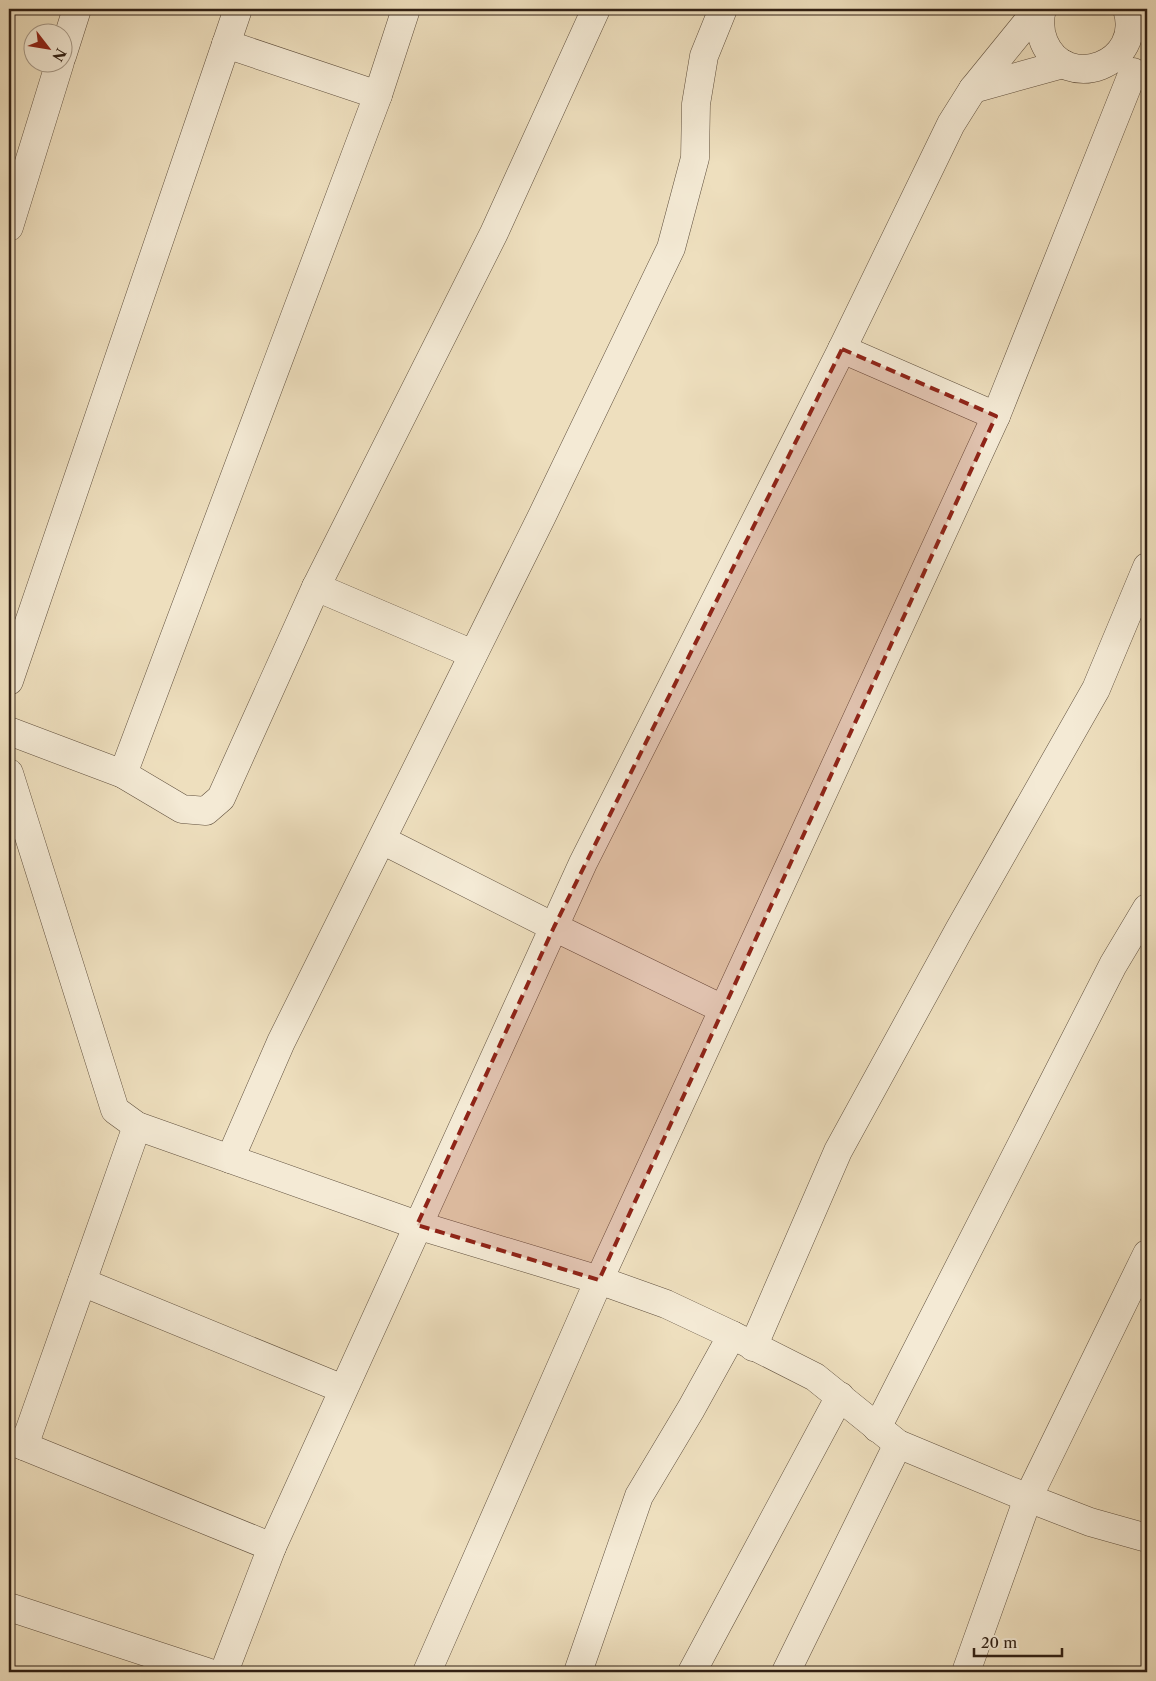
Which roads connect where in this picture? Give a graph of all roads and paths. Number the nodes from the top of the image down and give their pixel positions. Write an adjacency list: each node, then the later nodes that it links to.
1 (77, 9): 9 (street)
2 (238, 9): 10 (street)
3 (406, 9): 15 (street)
4 (596, 9): 20 (street)
5 (723, 9): 21 (street)
6 (1038, 9): 14 (street)
7 (1042, 9): 11 (street)
8 (1131, 12): 13 (street)
9 (72, 25)
10 (226, 44): 15 (street); 22 (street)
11 (1063, 64): 13 (street); 14 (street)
12 (57, 72): 16 (street)
13 (1133, 72): 18 (street)
14 (974, 89): 17 (street)
15 (378, 95): 25 (street)
16 (9, 227)
17 (842, 349): 18 (street); 28 (street)
18 (996, 416): 29 (street)
19 (1147, 567): 36 (street)
20 (316, 587): 21 (street); 25 (street)
21 (473, 654): 26 (street)
22 (9, 681)
23 (9, 731): 25 (street)
24 (9, 772): 30 (street)
25 (123, 774)
26 (382, 840): 28 (street); 31 (street)
27 (1147, 908): 39 (street)
28 (554, 926): 29 (street); 32 (street)
29 (723, 1009): 34 (street)
30 (138, 1126): 31 (street); 35 (street)
31 (230, 1159): 32 (street)
32 (417, 1225): 34 (street); 37 (street)
33 (1147, 1254): 42 (street)
34 (599, 1280): 36 (street); 48 (street)
35 (82, 1282): 37 (street); 40 (street)
36 (742, 1341): 38 (street); 49 (street)
37 (343, 1389): 44 (street)
38 (840, 1396): 39 (street); 50 (street)
39 (877, 1428): 41 (street)
40 (16, 1443): 44 (street)
41 (898, 1444): 42 (street); 51 (street)
42 (1028, 1498): 43 (street); 52 (street)
43 (1147, 1538)
44 (272, 1547): 47 (street)
45 (9, 1607): 46 (street)
46 (208, 1672)
47 (224, 1672)
48 (427, 1672)
49 (578, 1672)
50 (692, 1672)
51 (786, 1672)
52 (966, 1672)

